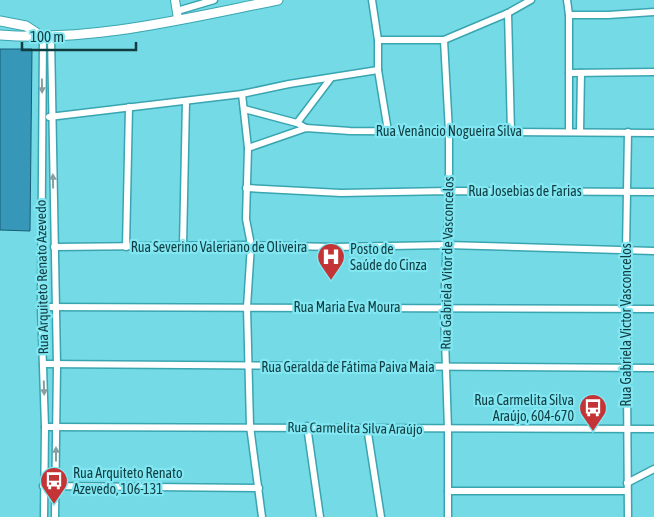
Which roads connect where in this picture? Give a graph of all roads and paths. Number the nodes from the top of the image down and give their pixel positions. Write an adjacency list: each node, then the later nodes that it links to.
1 (175, 0): 9 (street)
2 (214, 0): 9 (street)
3 (278, 0): 9 (main road)
4 (372, 0): 14 (street)
5 (531, 0): 8 (street)
6 (567, 0): 10 (street)
7 (654, 12): 10 (street)
8 (508, 13): 15 (street); 31 (street)
9 (177, 15): 13 (main road)
10 (569, 15): 18 (street)
11 (0, 21): 13 (main road)
12 (0, 35): 13 (main road)
13 (47, 37): 25 (street, Rua Arquiteto Renato Azevedo); 26 (street, Rua Arquiteto Renato Azevedo, one-way to 26)
14 (378, 40): 15 (street); 16 (street)
15 (444, 40): 30 (street, Rua Gabriela Vitor de Vasconcelos)
16 (378, 70): 20 (street); 29 (street)
17 (654, 72): 19 (street)
18 (569, 73): 19 (street); 32 (street)
19 (581, 73): 33 (street)
20 (331, 78): 21 (street); 27 (street)
21 (242, 94): 22 (street); 24 (street)
22 (186, 101): 23 (street); 43 (street)
23 (129, 107): 25 (street); 45 (street)
24 (244, 109): 27 (street); 36 (street)
25 (52, 116): 26 (street); 44 (street, Rua Arquiteto Renato Azevedo, one-way to 25)
26 (43, 117): 48 (street, Rua Arquiteto Renato Azevedo)
27 (297, 123): 28 (street)
28 (306, 128): 29 (street, Rua Venâncio Nogueira Silva); 36 (street, Rua Venâncio Nogueira Silva)
29 (388, 131): 30 (street, Rua Venâncio Nogueira Silva)
30 (449, 132): 31 (street, Rua Venâncio Nogueira Silva); 38 (street, Rua Gabriela Vitor de Vasconcelos)
31 (512, 132): 32 (street, Rua Venâncio Nogueira Silva)
32 (569, 132): 33 (street, Rua Venâncio Nogueira Silva)
33 (580, 132): 34 (street, Rua Venâncio Nogueira Silva)
34 (628, 132): 35 (street, Rua Venâncio Nogueira Silva); 39 (street, Rua Gabriela Victor Vasconcelos)
35 (654, 133)
36 (248, 148): 37 (street)
37 (246, 188): 38 (street, Rua Josebias de Farias); 41 (street)
38 (449, 191): 39 (street, Rua Josebias de Farias); 42 (street, Rua Gabriela Vitor de Vasconcelos)
39 (627, 192): 40 (street, Rua Josebias de Farias); 46 (street, Rua Gabriela Victor Vasconcelos)
40 (654, 192)
41 (251, 245): 42 (street, Rua Severino Valeriano de Oliveira); 43 (street, Rua Severino Valeriano de Oliveira); 50 (street)
42 (446, 245): 46 (street, Rua Severino Valeriano de Oliveira); 51 (street, Rua Gabriela Vitor de Vasconcelos)
43 (183, 246): 45 (street, Rua Severino Valeriano de Oliveira)
44 (54, 247): 45 (street, Rua Severino Valeriano de Oliveira); 49 (street, Rua Arquiteto Renato Azevedo)
45 (126, 247)
46 (626, 251): 47 (street, Rua Severino Valeriano de Oliveira); 52 (street, Rua Gabriela Victor Vasconcelos)
47 (654, 251)
48 (41, 307): 49 (street, Rua Maria Eva Moura); 54 (street, Rua Arquiteto Renato Azevedo)
49 (55, 307): 50 (street, Rua Maria Eva Moura); 55 (street, Rua Arquiteto Renato Azevedo)
50 (247, 307): 51 (street, Rua Maria Eva Moura); 56 (street)
51 (444, 308): 52 (street, Rua Maria Eva Moura); 57 (street, Rua Gabriela Vitor de Vasconcelos)
52 (627, 309): 53 (street, Rua Maria Eva Moura); 58 (street, Rua Gabriela Victor Vasconcelos)
53 (654, 309)
54 (43, 364): 55 (street, Rua Geralda de Fátima Paiva Maia); 63 (street, Rua Arquiteto Renato Azevedo, one-way to 63)
55 (56, 365): 56 (street, Rua Geralda de Fátima Paiva Maia); 60 (street, Rua Arquiteto Renato Azevedo)
56 (248, 366): 57 (street, Rua Geralda de Fátima Paiva Maia); 61 (street)
57 (446, 367): 58 (street, Rua Geralda de Fátima Paiva Maia); 65 (street, Rua Gabriela Vitor de Vasconcelos)
58 (626, 368): 59 (street, Rua Geralda de Fátima Paiva Maia); 66 (street, Rua Gabriela Victor Vasconcelos)
59 (654, 368)
60 (56, 426): 61 (street, Rua Carmelita Silva Araújo); 63 (street, Rua Carmelita Silva Araújo); 71 (street, Rua Arquiteto Renato Azevedo, one-way to 60)
61 (250, 426): 62 (street, Rua Carmelita Silva Araújo); 72 (street)
62 (307, 426): 64 (street, Rua Carmelita Silva Araújo); 78 (street)
63 (45, 427): 70 (street, Rua Arquiteto Renato Azevedo)
64 (367, 427): 65 (street, Rua Carmelita Silva Araújo); 79 (street)
65 (448, 429): 66 (street, Rua Carmelita Silva Araújo); 73 (street, Rua Gabriela Vitor de Vasconcelos)
66 (626, 429): 67 (street, Rua Carmelita Silva Araújo); 69 (street, Rua Gabriela Victor Vasconcelos)
67 (654, 429)
68 (654, 469): 69 (street)
69 (627, 483): 74 (street, Rua Gabriela Victor Vasconcelos)
70 (43, 486): 71 (street); 75 (street, Rua Arquiteto Renato Azevedo)
71 (55, 486): 72 (street); 76 (street, Rua Arquiteto Renato Azevedo)
72 (259, 488): 77 (street)
73 (448, 490): 74 (street); 80 (street, Rua Gabriela Vitor de Vasconcelos)
74 (627, 491): 81 (street, Rua Gabriela Victor Vasconcelos)
75 (44, 517)
76 (55, 517)
77 (262, 517)
78 (320, 517)
79 (380, 517)
80 (448, 517)
81 (628, 517)

